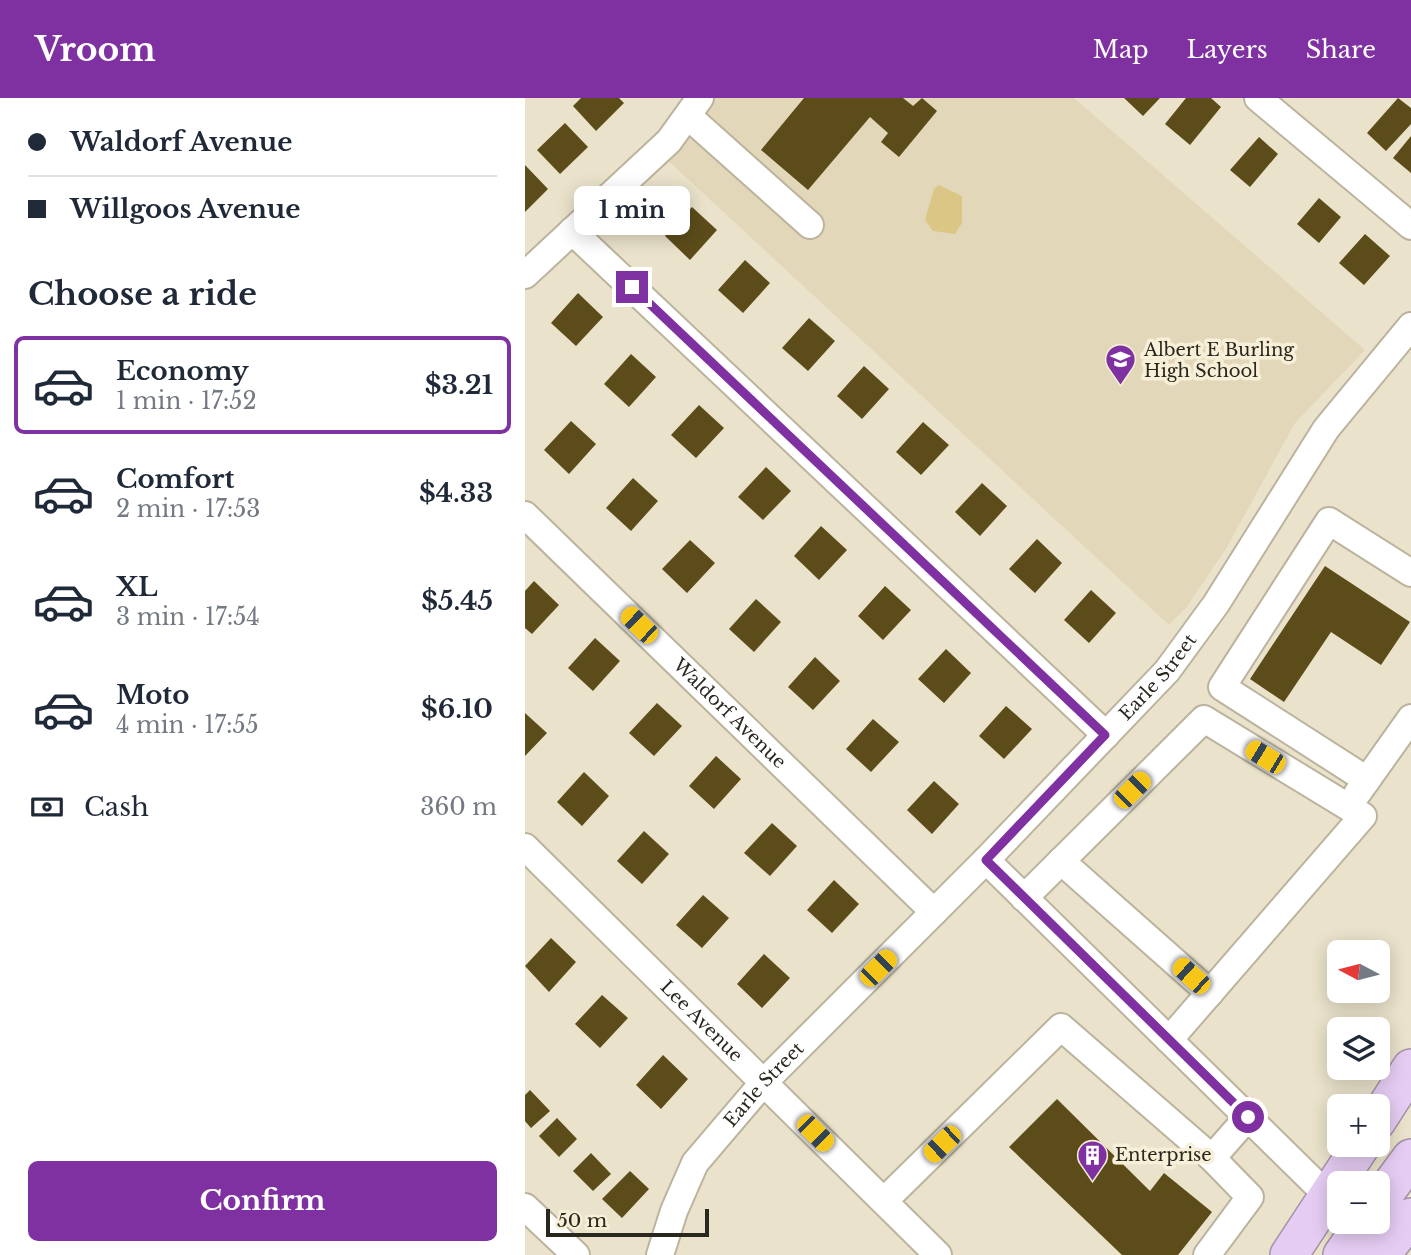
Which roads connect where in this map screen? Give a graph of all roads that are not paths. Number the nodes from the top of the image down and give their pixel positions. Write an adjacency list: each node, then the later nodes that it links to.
1 (1258, 98): 4 (street)
2 (694, 107): 3 (street); 5 (street)
3 (810, 225)
4 (1411, 226)
5 (572, 231): 6 (street); 11 (street)
6 (525, 275)
7 (1411, 326): 11 (street, Earle Street)
8 (525, 515): 18 (street, Waldorf Avenue)
9 (1411, 573): 12 (street)
10 (1411, 718): 12 (street)
11 (1105, 735): 15 (street, Earle Street)
12 (1367, 780): 13 (street)
13 (1348, 807): 16 (street); 19 (street)
14 (525, 846): 22 (street, Lee Avenue)
15 (986, 860): 17 (street); 18 (street, Earle Street)
16 (1061, 861): 17 (street); 19 (street)
17 (1024, 898): 20 (street)
18 (935, 912): 22 (street, Earle Street)
19 (1210, 993): 20 (street)
20 (1169, 1040): 26 (street)
21 (1411, 1068): 24 (highway)
22 (764, 1082): 32 (street, Lee Avenue); 37 (street, Earle Street)
23 (1411, 1088): 25 (highway)
24 (1390, 1101)
25 (1390, 1110)
26 (1248, 1117): 27 (street); 30 (street)
27 (1212, 1158): 32 (street); 39 (street)
28 (1411, 1158): 29 (highway)
29 (1390, 1186)
30 (1327, 1195)
31 (1327, 1198): 40 (highway)
32 (884, 1201): 38 (street, Lee Avenue)
33 (525, 1207): 36 (street)
34 (1411, 1217): 42 (highway)
35 (1357, 1234): 41 (highway)
36 (576, 1255)
37 (660, 1255)
38 (938, 1255)
39 (1207, 1255)
40 (1289, 1255)
41 (1342, 1255)
42 (1381, 1255)

